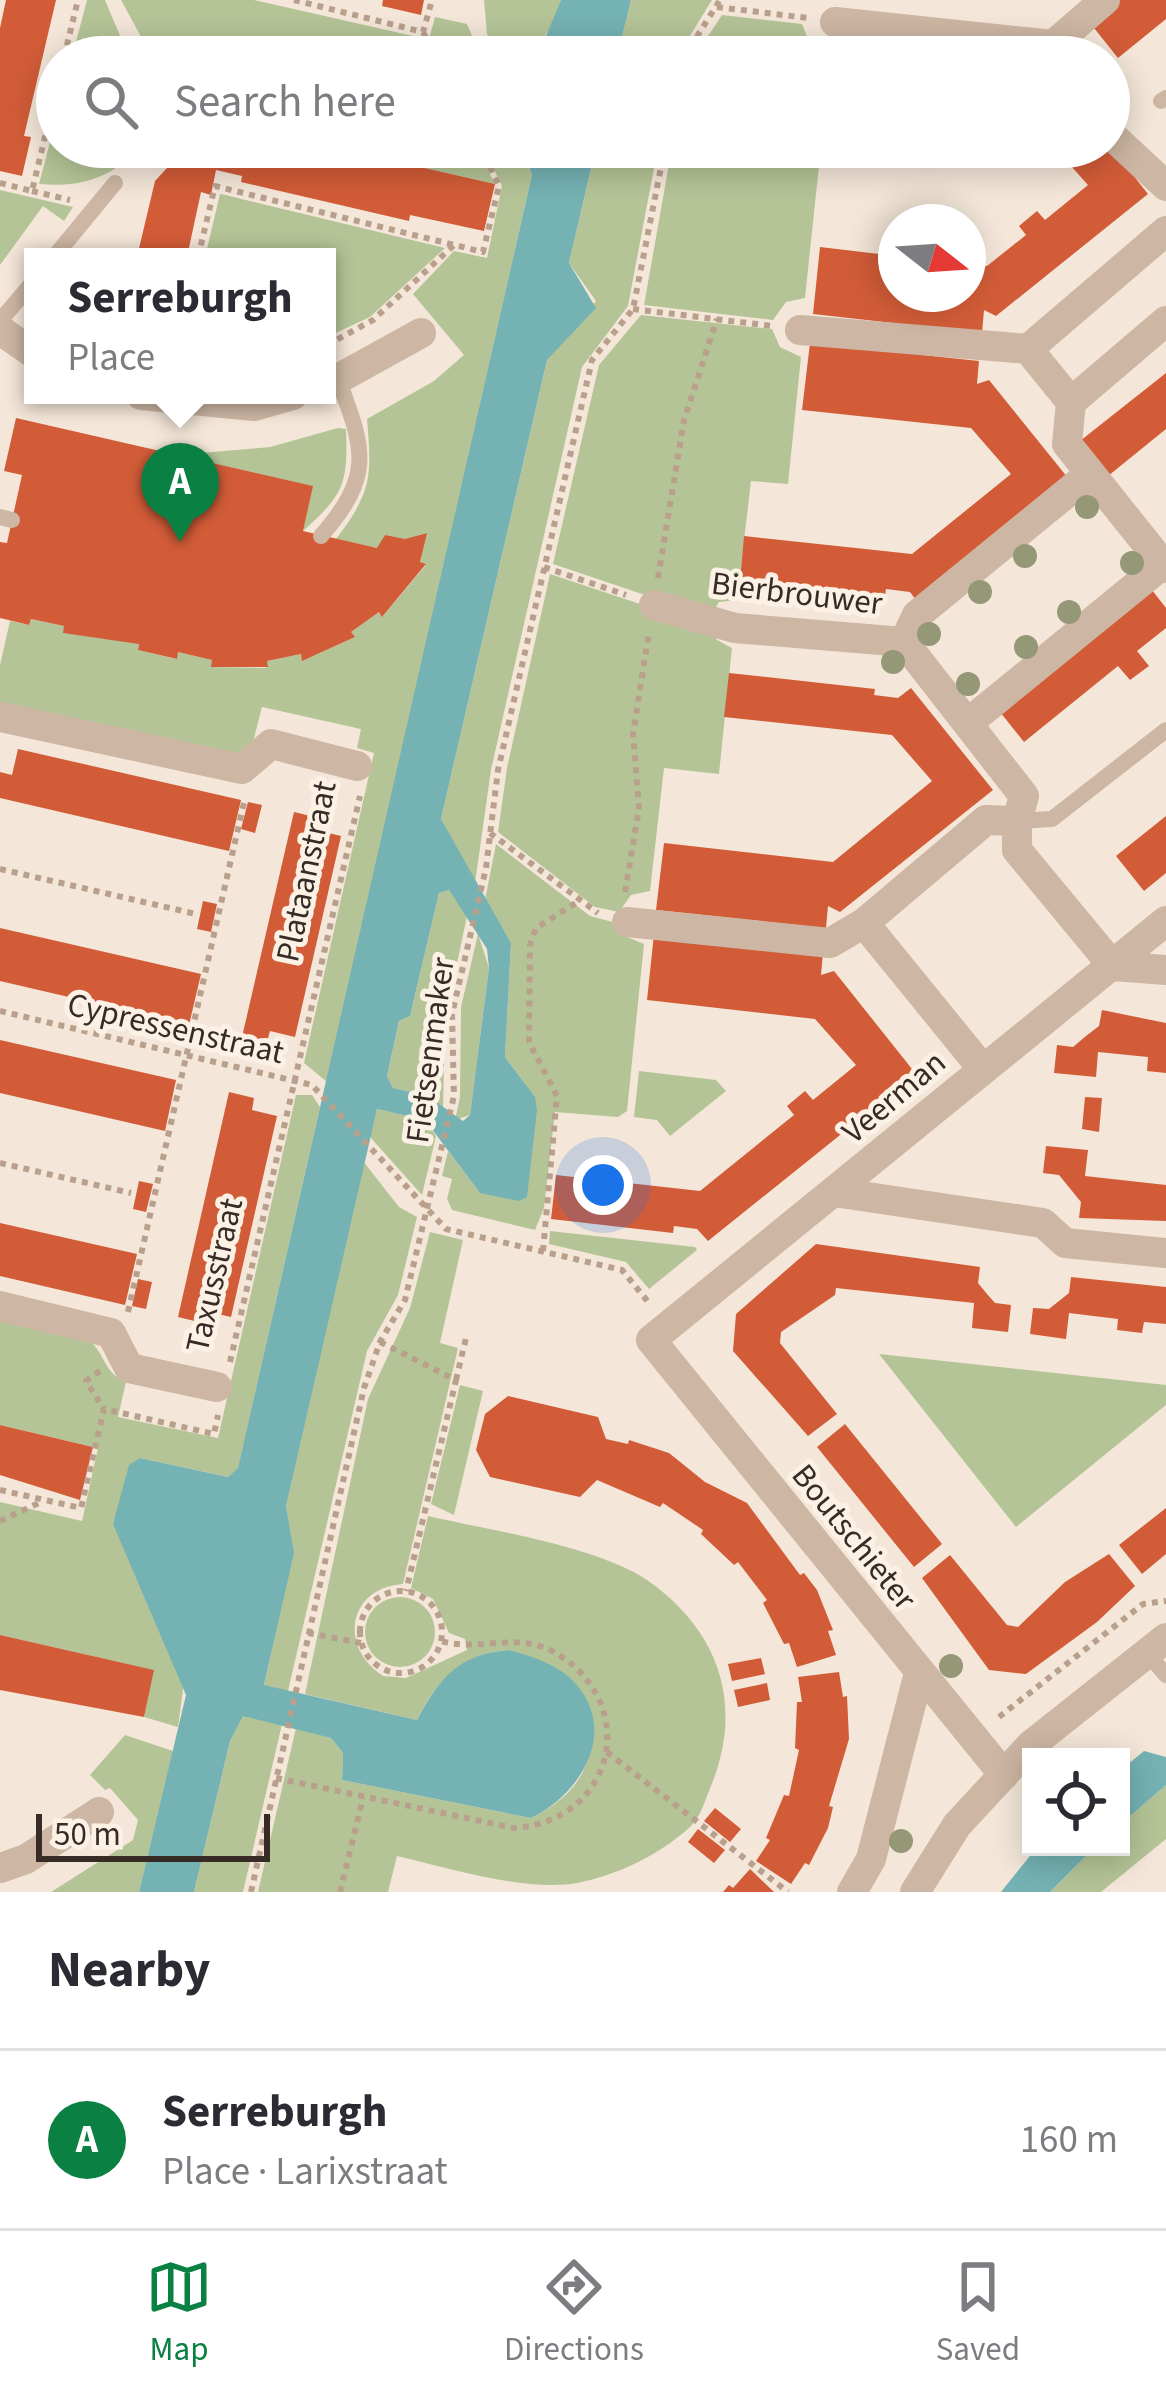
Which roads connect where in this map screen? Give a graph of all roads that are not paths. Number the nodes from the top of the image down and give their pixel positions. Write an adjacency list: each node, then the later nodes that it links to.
1 (1106, 0): 4 (street)
2 (835, 22): 3 (street)
3 (941, 36)
4 (1070, 36)
5 (1130, 153): 7 (street)
6 (116, 183): 9 (lane)
7 (1166, 186)
8 (1166, 231): 15 (street)
9 (62, 248)
10 (24, 293): 11 (lane)
11 (0, 321)
12 (1166, 321): 18 (street)
13 (800, 330): 15 (street)
14 (421, 333): 16 (street)
15 (1028, 349): 18 (street)
16 (336, 382)
17 (336, 389): 20 (lane)
18 (1071, 402): 19 (street)
19 (1090, 474): 21 (street); 23 (street, Bierbrouwer)
20 (322, 536)
21 (1164, 566): 25 (street)
22 (654, 604): 23 (street, Bierbrouwer)
23 (904, 642): 25 (street, Bierbrouwer)
24 (0, 717): 27 (street, Plataanstraat)
25 (969, 722): 28 (street, Bierbrouwer)
26 (1166, 730): 28 (lane)
27 (357, 766)
28 (1017, 821): 31 (street); 32 (street)
29 (1166, 921): 32 (street, Veerman)
30 (628, 922): 31 (street)
31 (864, 923): 34 (street)
32 (1113, 966): 33 (street); 34 (street, Veerman)
33 (1166, 970)
34 (982, 1068): 35 (street, Veerman)
35 (834, 1192): 36 (street); 38 (street, Veerman)
36 (1166, 1253)
37 (0, 1306): 39 (street, Taxusstraat)
38 (660, 1334): 41 (street, Boutschieter)
39 (221, 1384)
40 (1160, 1655): 42 (street)
41 (919, 1672): 42 (street, Boutschieter); 45 (street)
42 (1004, 1775): 46 (street)
43 (99, 1812): 44 (street)
44 (0, 1868)
45 (851, 1892)
46 (915, 1892)

